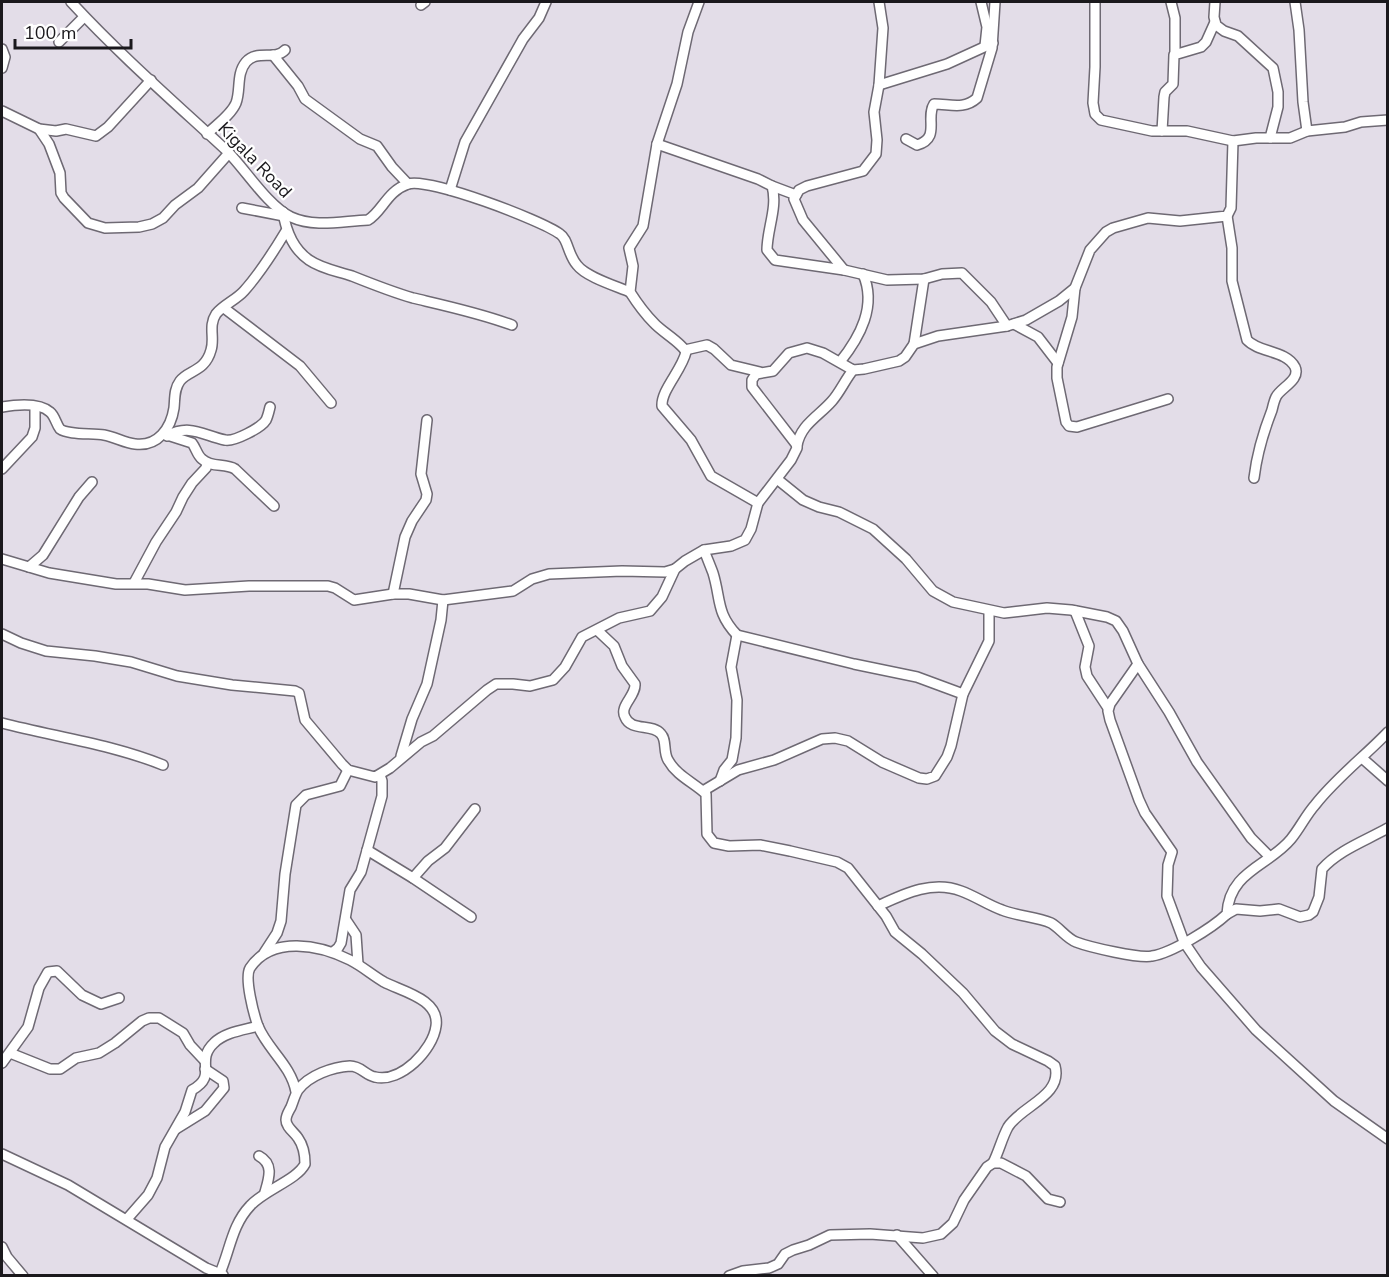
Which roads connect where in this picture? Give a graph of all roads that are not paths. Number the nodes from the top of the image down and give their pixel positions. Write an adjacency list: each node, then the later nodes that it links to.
1 (71, 2): 11 (street, Kigala Road)
2 (546, 2): 35 (street)
3 (699, 2): 31 (street)
4 (879, 2): 21 (street)
5 (981, 2): 14 (street)
6 (995, 2): 14 (street)
7 (1095, 2): 25 (street)
8 (1171, 2): 17 (street)
9 (1215, 2): 12 (street)
10 (1297, 2): 26 (street)
11 (84, 16): 13 (street); 20 (street, Kigala Road)
12 (1215, 22): 17 (street); 28 (street)
13 (59, 42)
14 (989, 44): 21 (street); 29 (street)
15 (2, 49): 19 (street)
16 (285, 50): 18 (street)
17 (1175, 54): 25 (street)
18 (273, 55): 27 (street); 33 (street)
19 (2, 68)
20 (151, 80): 24 (street); 27 (street, Kigala Road)
21 (879, 86): 36 (street)
22 (2, 111): 24 (street)
23 (1388, 120): 26 (street)
24 (39, 129): 32 (street)
25 (1162, 131): 30 (street)
26 (1307, 131): 28 (street)
27 (207, 134): 32 (street, Kigala Road)
28 (1270, 138): 30 (street)
29 (906, 139)
30 (1233, 141): 39 (street)
31 (657, 144): 34 (street); 45 (street)
32 (229, 153): 38 (street, Kigala Road)
33 (408, 184): 35 (street); 38 (street, Kigala Road)
34 (772, 186): 36 (street); 41 (street)
35 (450, 190): 45 (street)
36 (796, 195): 41 (street)
37 (242, 208): 38 (street)
38 (284, 214): 40 (street)
39 (1227, 216): 44 (street); 66 (street)
40 (286, 231): 46 (street); 47 (street)
41 (844, 270): 42 (street)
42 (863, 274): 43 (street); 51 (street)
43 (924, 279): 48 (street); 49 (street)
44 (1075, 288): 48 (street); 52 (street)
45 (630, 292): 50 (street)
46 (224, 308): 56 (street); 61 (street)
47 (512, 325)
48 (1011, 325): 49 (street); 52 (street)
49 (914, 344): 53 (street)
50 (685, 350): 54 (street); 68 (street)
51 (840, 362): 53 (street); 54 (street)
52 (1058, 363): 55 (street)
53 (853, 370): 62 (street)
54 (760, 372): 62 (street)
55 (1168, 399)
56 (331, 403)
57 (2, 407): 58 (street)
58 (35, 407): 61 (street); 64 (street)
59 (270, 407): 61 (street)
60 (427, 420): 75 (street)
61 (165, 435): 63 (street)
62 (797, 446): 65 (street)
63 (207, 463): 69 (street); 74 (street)
64 (2, 469)
65 (777, 478): 68 (street); 78 (street)
66 (1254, 478)
67 (92, 482): 72 (street)
68 (758, 503): 70 (street)
69 (274, 506)
70 (704, 550): 73 (street); 81 (street)
71 (2, 559): 72 (street)
72 (29, 567): 74 (street)
73 (675, 569): 76 (street); 79 (street)
74 (134, 583): 75 (street)
75 (393, 594): 76 (street)
76 (443, 600): 87 (street)
77 (1075, 610): 78 (street); 82 (street); 84 (street)
78 (989, 611): 83 (street)
79 (597, 630): 87 (street); 94 (street)
80 (2, 634): 90 (street)
81 (737, 634): 83 (street); 92 (street)
82 (1138, 664): 84 (street); 98 (street)
83 (963, 694): 92 (street)
84 (1108, 708): 105 (street)
85 (2, 723): 89 (street)
86 (1388, 732): 88 (street)
87 (401, 757): 91 (street)
88 (1362, 758): 93 (street); 98 (street)
89 (164, 765)
90 (348, 771): 91 (street); 104 (street)
91 (380, 775): 97 (street)
92 (720, 781): 94 (street)
93 (1388, 781)
94 (703, 791): 100 (street)
95 (475, 809): 99 (street)
96 (1388, 828): 101 (street)
97 (367, 850): 99 (street); 103 (street)
98 (1269, 856): 101 (street)
99 (413, 878): 102 (street)
100 (878, 906): 105 (street); 120 (street)
101 (1227, 914): 105 (street)
102 (471, 917)
103 (346, 920): 107 (street); 109 (street)
104 (278, 928): 106 (street); 108 (street)
105 (1184, 942): 117 (street)
106 (293, 945): 107 (street); 108 (street)
107 (333, 952): 109 (street)
108 (263, 955): 111 (street)
109 (358, 964): 115 (street)
110 (119, 998): 112 (street)
111 (258, 1026): 114 (street); 115 (street)
112 (10, 1053): 113 (street); 114 (street)
113 (2, 1063)
114 (205, 1065): 116 (street); 116 (street)
115 (296, 1092): 121 (street)
116 (175, 1130): 123 (street)
117 (1388, 1139)
118 (2, 1154): 123 (street)
119 (259, 1156): 121 (street)
120 (993, 1162): 122 (street); 124 (street)
121 (265, 1192): 126 (street)
122 (1060, 1202)
123 (127, 1219): 126 (street)
124 (897, 1235): 128 (street); 129 (street)
125 (2, 1247): 127 (street)
126 (222, 1274)
127 (23, 1275)
128 (729, 1275)
129 (933, 1275)

